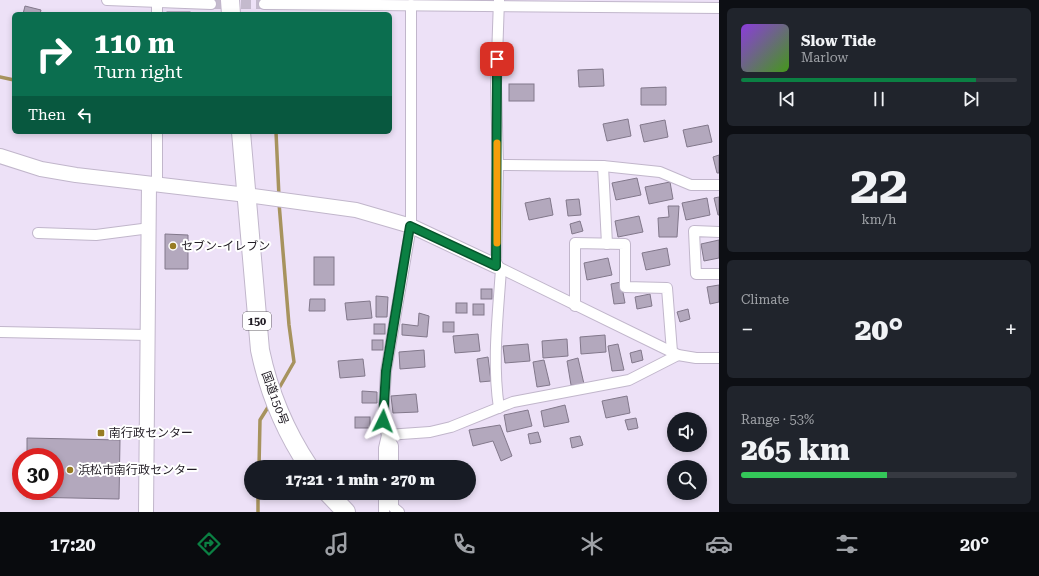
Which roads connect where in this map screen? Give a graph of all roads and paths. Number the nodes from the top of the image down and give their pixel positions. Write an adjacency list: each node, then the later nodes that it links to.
1 (107, 0): 3 (street)
2 (230, 0): 10 (highway)
3 (157, 1): 5 (street); 9 (street)
4 (499, 3): 7 (street); 8 (street); 14 (street)
5 (212, 4)
6 (264, 4): 7 (street)
7 (411, 5): 19 (street)
8 (719, 8)
9 (157, 12)
10 (231, 12)
11 (157, 134): 16 (street)
12 (241, 134): 18 (highway, 国道150号 / 150)
13 (2, 158): 16 (street)
14 (498, 165): 15 (street); 24 (street)
15 (603, 166): 17 (street); 23 (street)
16 (153, 184): 18 (street); 20 (street)
17 (719, 185)
18 (247, 195): 19 (street); 33 (highway, 国道150号 / 150)
19 (410, 226): 24 (street); 32 (street)
20 (150, 228): 22 (street); 28 (street)
21 (719, 232): 25 (street)
22 (38, 233)
23 (607, 244): 26 (street); 29 (street)
24 (499, 267): 26 (street); 31 (street)
25 (719, 274)
26 (575, 306): 29 (street)
27 (0, 332): 28 (street)
28 (148, 335): 39 (street)
29 (675, 354): 30 (street); 31 (street)
30 (719, 358)
31 (499, 408): 32 (street)
32 (387, 435): 34 (street); 35 (street)
33 (304, 460)
34 (384, 460)
35 (393, 460)
36 (335, 500): 40 (highway)
37 (384, 500): 41 (street)
38 (393, 500): 42 (street)
39 (146, 512)
40 (346, 512)
41 (384, 512)
42 (399, 512)

